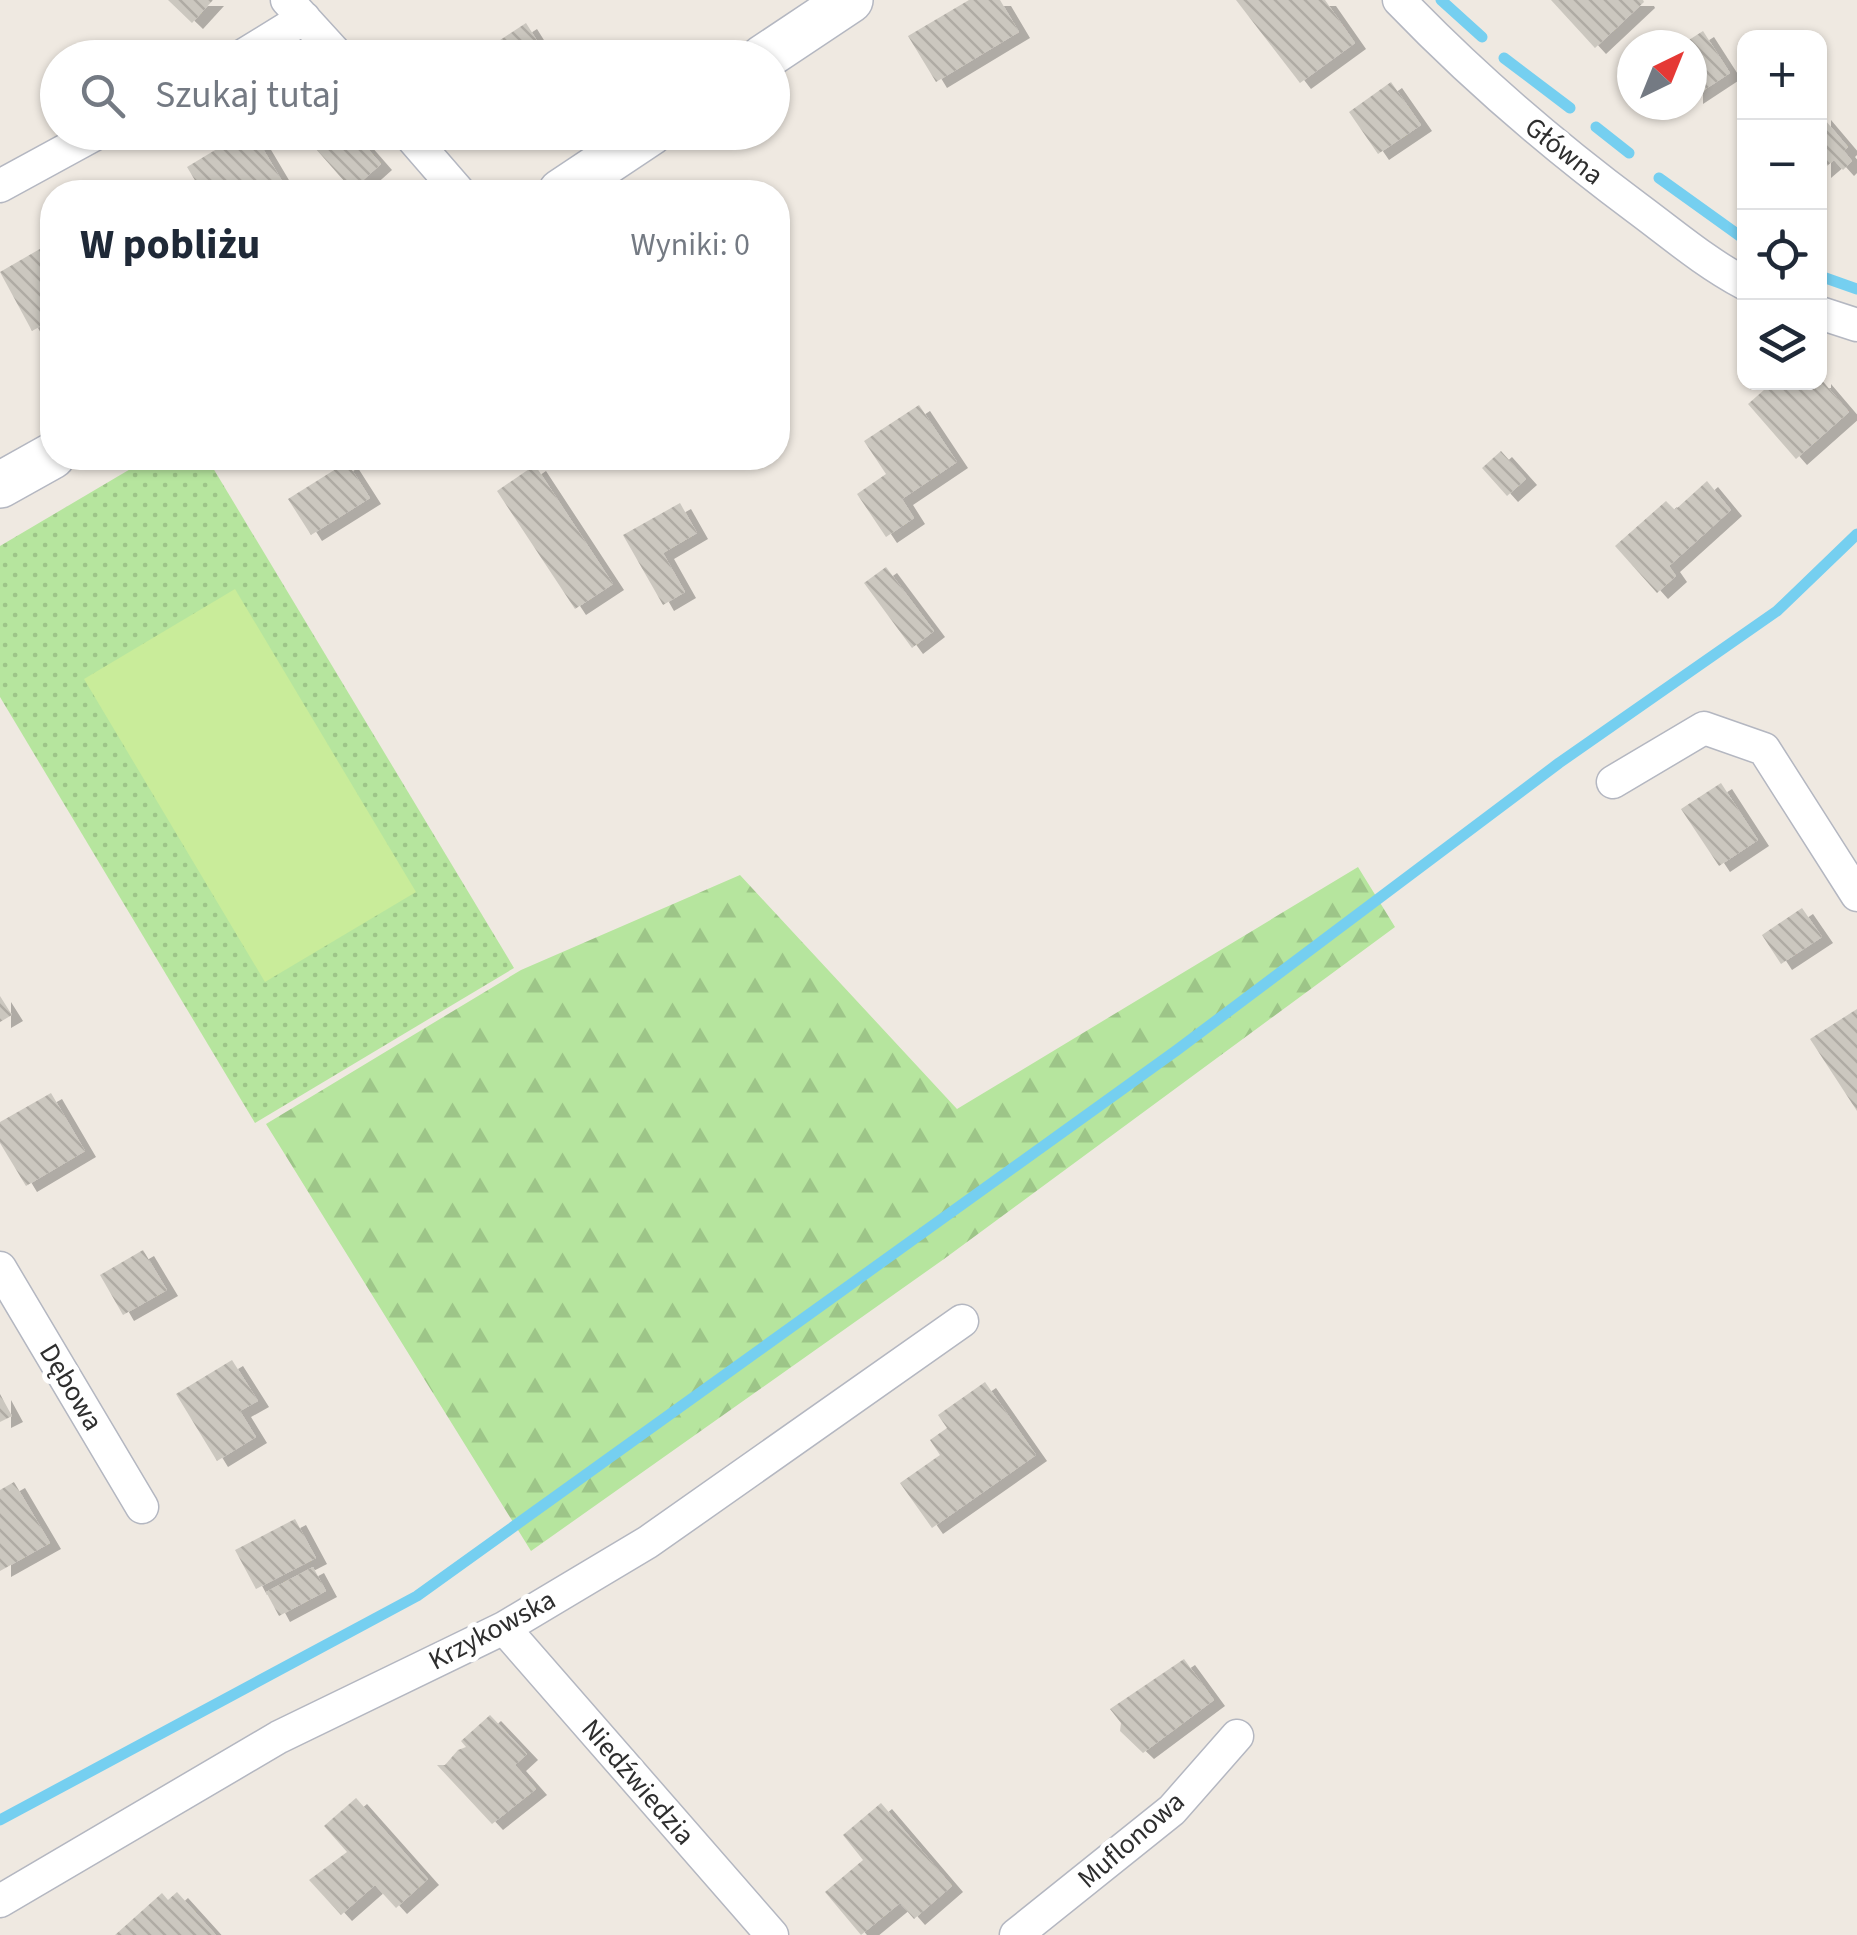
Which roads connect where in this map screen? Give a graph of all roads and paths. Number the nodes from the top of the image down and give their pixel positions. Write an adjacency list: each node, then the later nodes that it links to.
1 (850, 0): 6 (street)
2 (1399, 0): 13 (street, Główna)
3 (296, 9): 4 (street); 5 (street)
4 (261, 40)
5 (324, 40)
6 (790, 40)
7 (66, 150): 12 (street)
8 (422, 150): 10 (street)
9 (624, 150): 11 (street)
10 (448, 180)
11 (579, 180)
12 (0, 186)
13 (1737, 278)
14 (1827, 315): 15 (street)
15 (1857, 325)
16 (40, 463): 17 (street)
17 (0, 485)
18 (1613, 782): 19 (street)
19 (1857, 895)
20 (0, 1268): 22 (street, Dębowa)
21 (962, 1321): 23 (street, Krzykowska)
22 (142, 1507)
23 (504, 1628): 25 (street, Krzykowska); 26 (street, Niedźwiedzia)
24 (1237, 1736): 27 (street, Muflonowa)
25 (0, 1901)
26 (772, 1935)
27 (1016, 1935)

